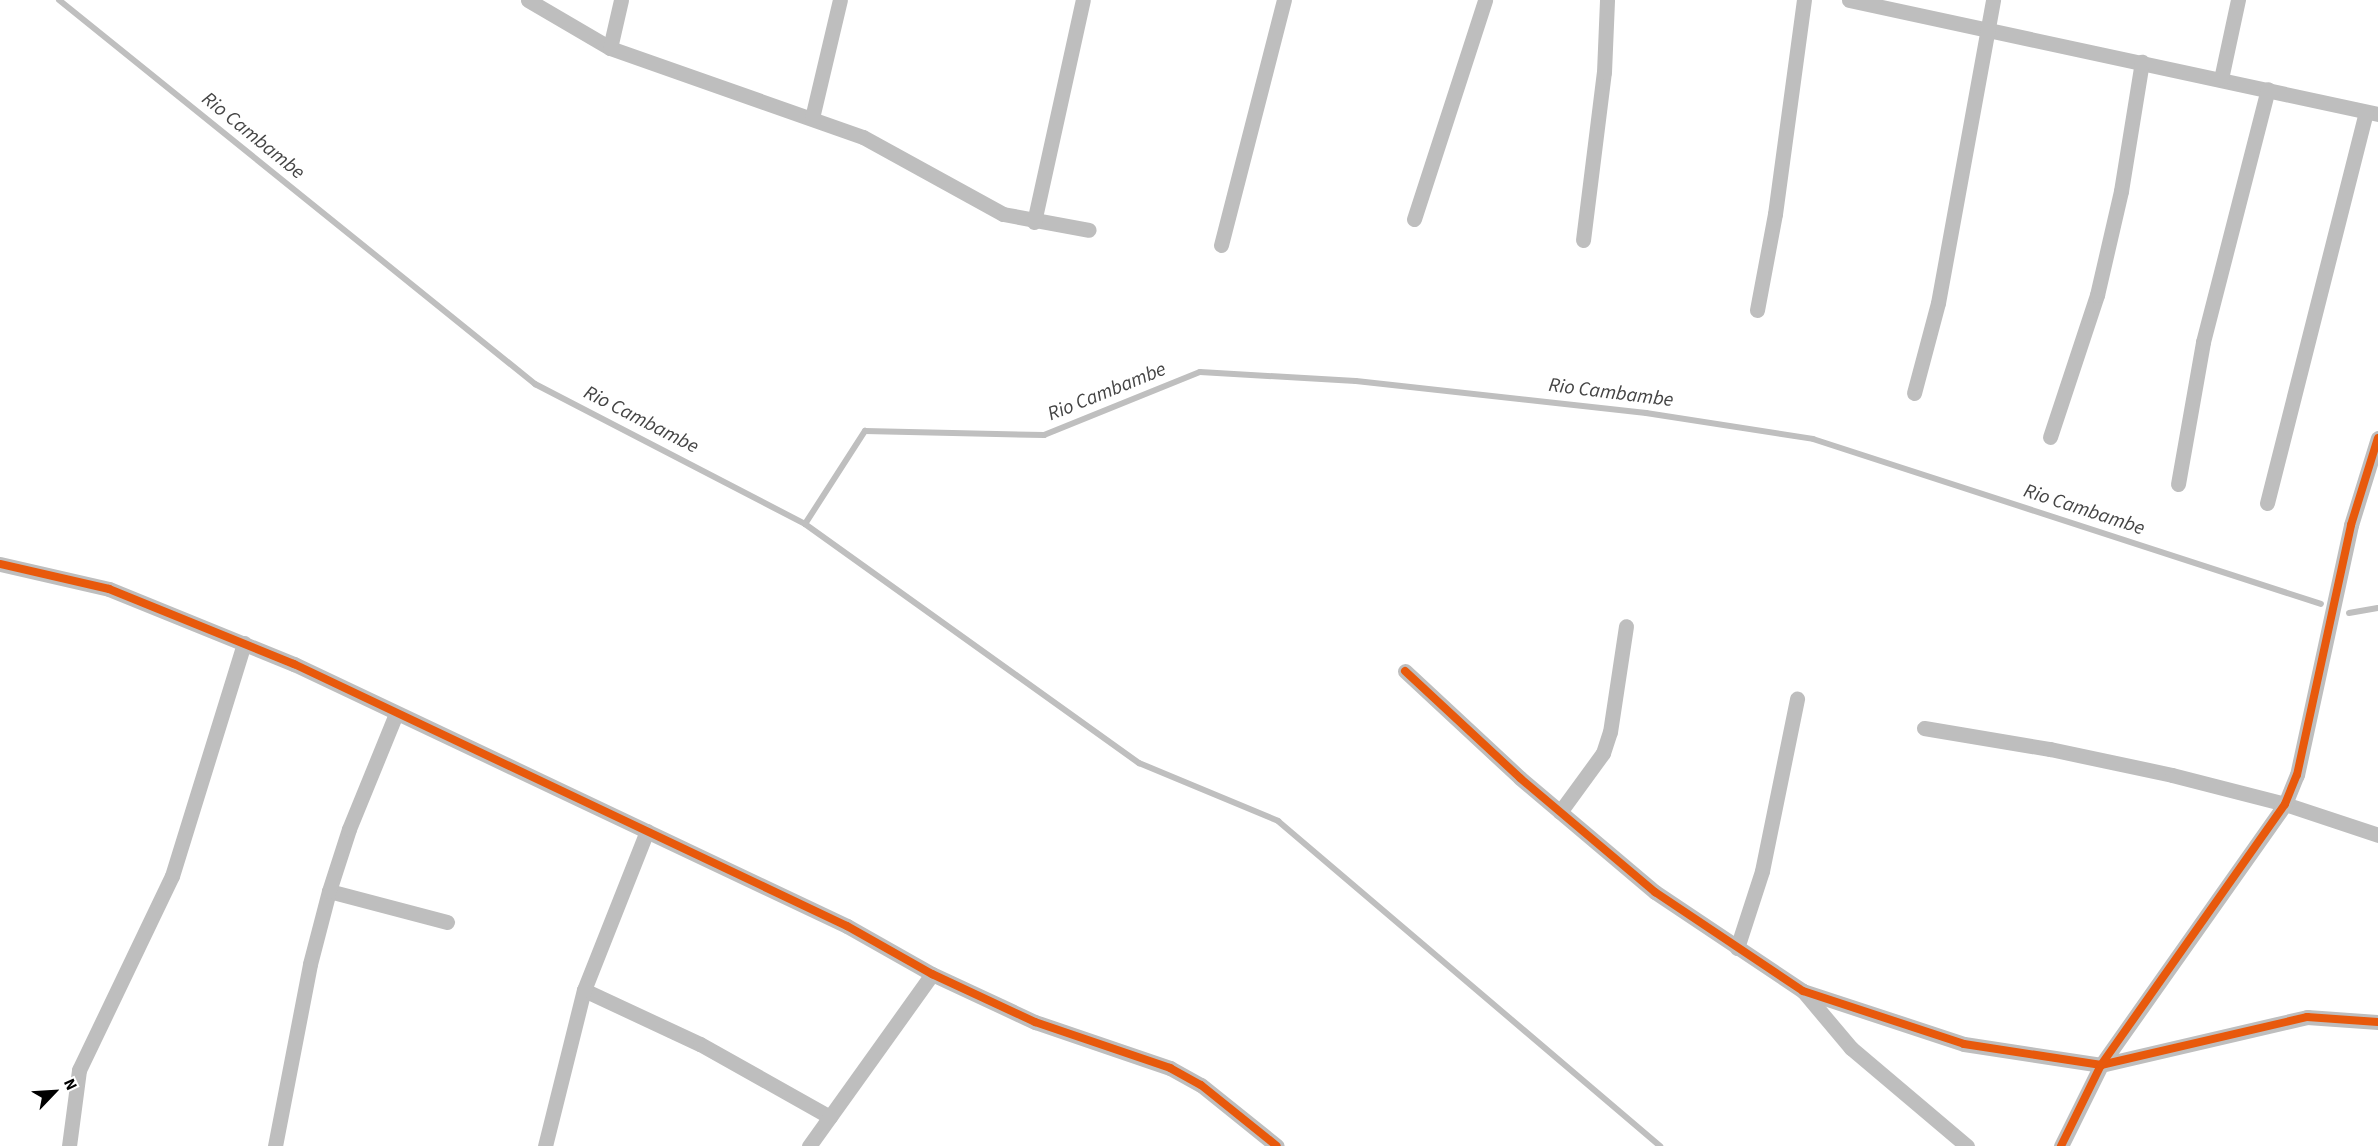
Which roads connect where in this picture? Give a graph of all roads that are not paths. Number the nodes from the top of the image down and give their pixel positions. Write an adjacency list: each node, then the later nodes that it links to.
1 (528, 0): 13 (street)
2 (621, 0): 13 (street)
3 (840, 0): 18 (street)
4 (1083, 0): 20 (street)
5 (1284, 0): 23 (street)
6 (1485, 0): 19 (street)
7 (1607, 0): 22 (street)
8 (1804, 0): 24 (street)
9 (1849, 0): 12 (street)
10 (1993, 0): 12 (street)
11 (2238, 0): 15 (street)
12 (1987, 27): 14 (street); 25 (street)
13 (610, 48): 18 (street)
14 (2142, 62): 15 (street); 26 (street)
15 (2221, 79): 16 (street)
16 (2268, 89): 17 (street); 28 (street)
17 (2372, 113): 29 (street)
18 (812, 118): 20 (street)
19 (1414, 219)
20 (1034, 222): 21 (street)
21 (1089, 230)
22 (1583, 240)
23 (1221, 245)
24 (1757, 309)
25 (1914, 393)
26 (2050, 437)
27 (2378, 438): 37 (street)
28 (2178, 484)
29 (2267, 503)
30 (0, 564): 32 (street)
31 (1626, 626): 38 (street)
32 (244, 643): 35 (street); 50 (street)
33 (1405, 671): 38 (street)
34 (1797, 699): 43 (street)
35 (396, 714): 39 (street); 41 (street)
36 (1924, 728): 37 (street)
37 (2285, 804): 40 (street); 48 (street)
38 (1560, 812): 43 (street)
39 (647, 831): 44 (street); 45 (street)
40 (2378, 835)
41 (329, 891): 42 (street); 51 (street)
42 (447, 922)
43 (1737, 948): 46 (street)
44 (932, 974): 49 (street); 54 (street)
45 (584, 990): 49 (street); 52 (street)
46 (1803, 991): 48 (street); 55 (street)
47 (2378, 1022): 48 (street)
48 (2101, 1065): 56 (street)
49 (830, 1117): 53 (street)
50 (69, 1146)
51 (275, 1146)
52 (545, 1146)
53 (809, 1146)
54 (1277, 1146)
55 (1968, 1146)
56 (2061, 1146)

